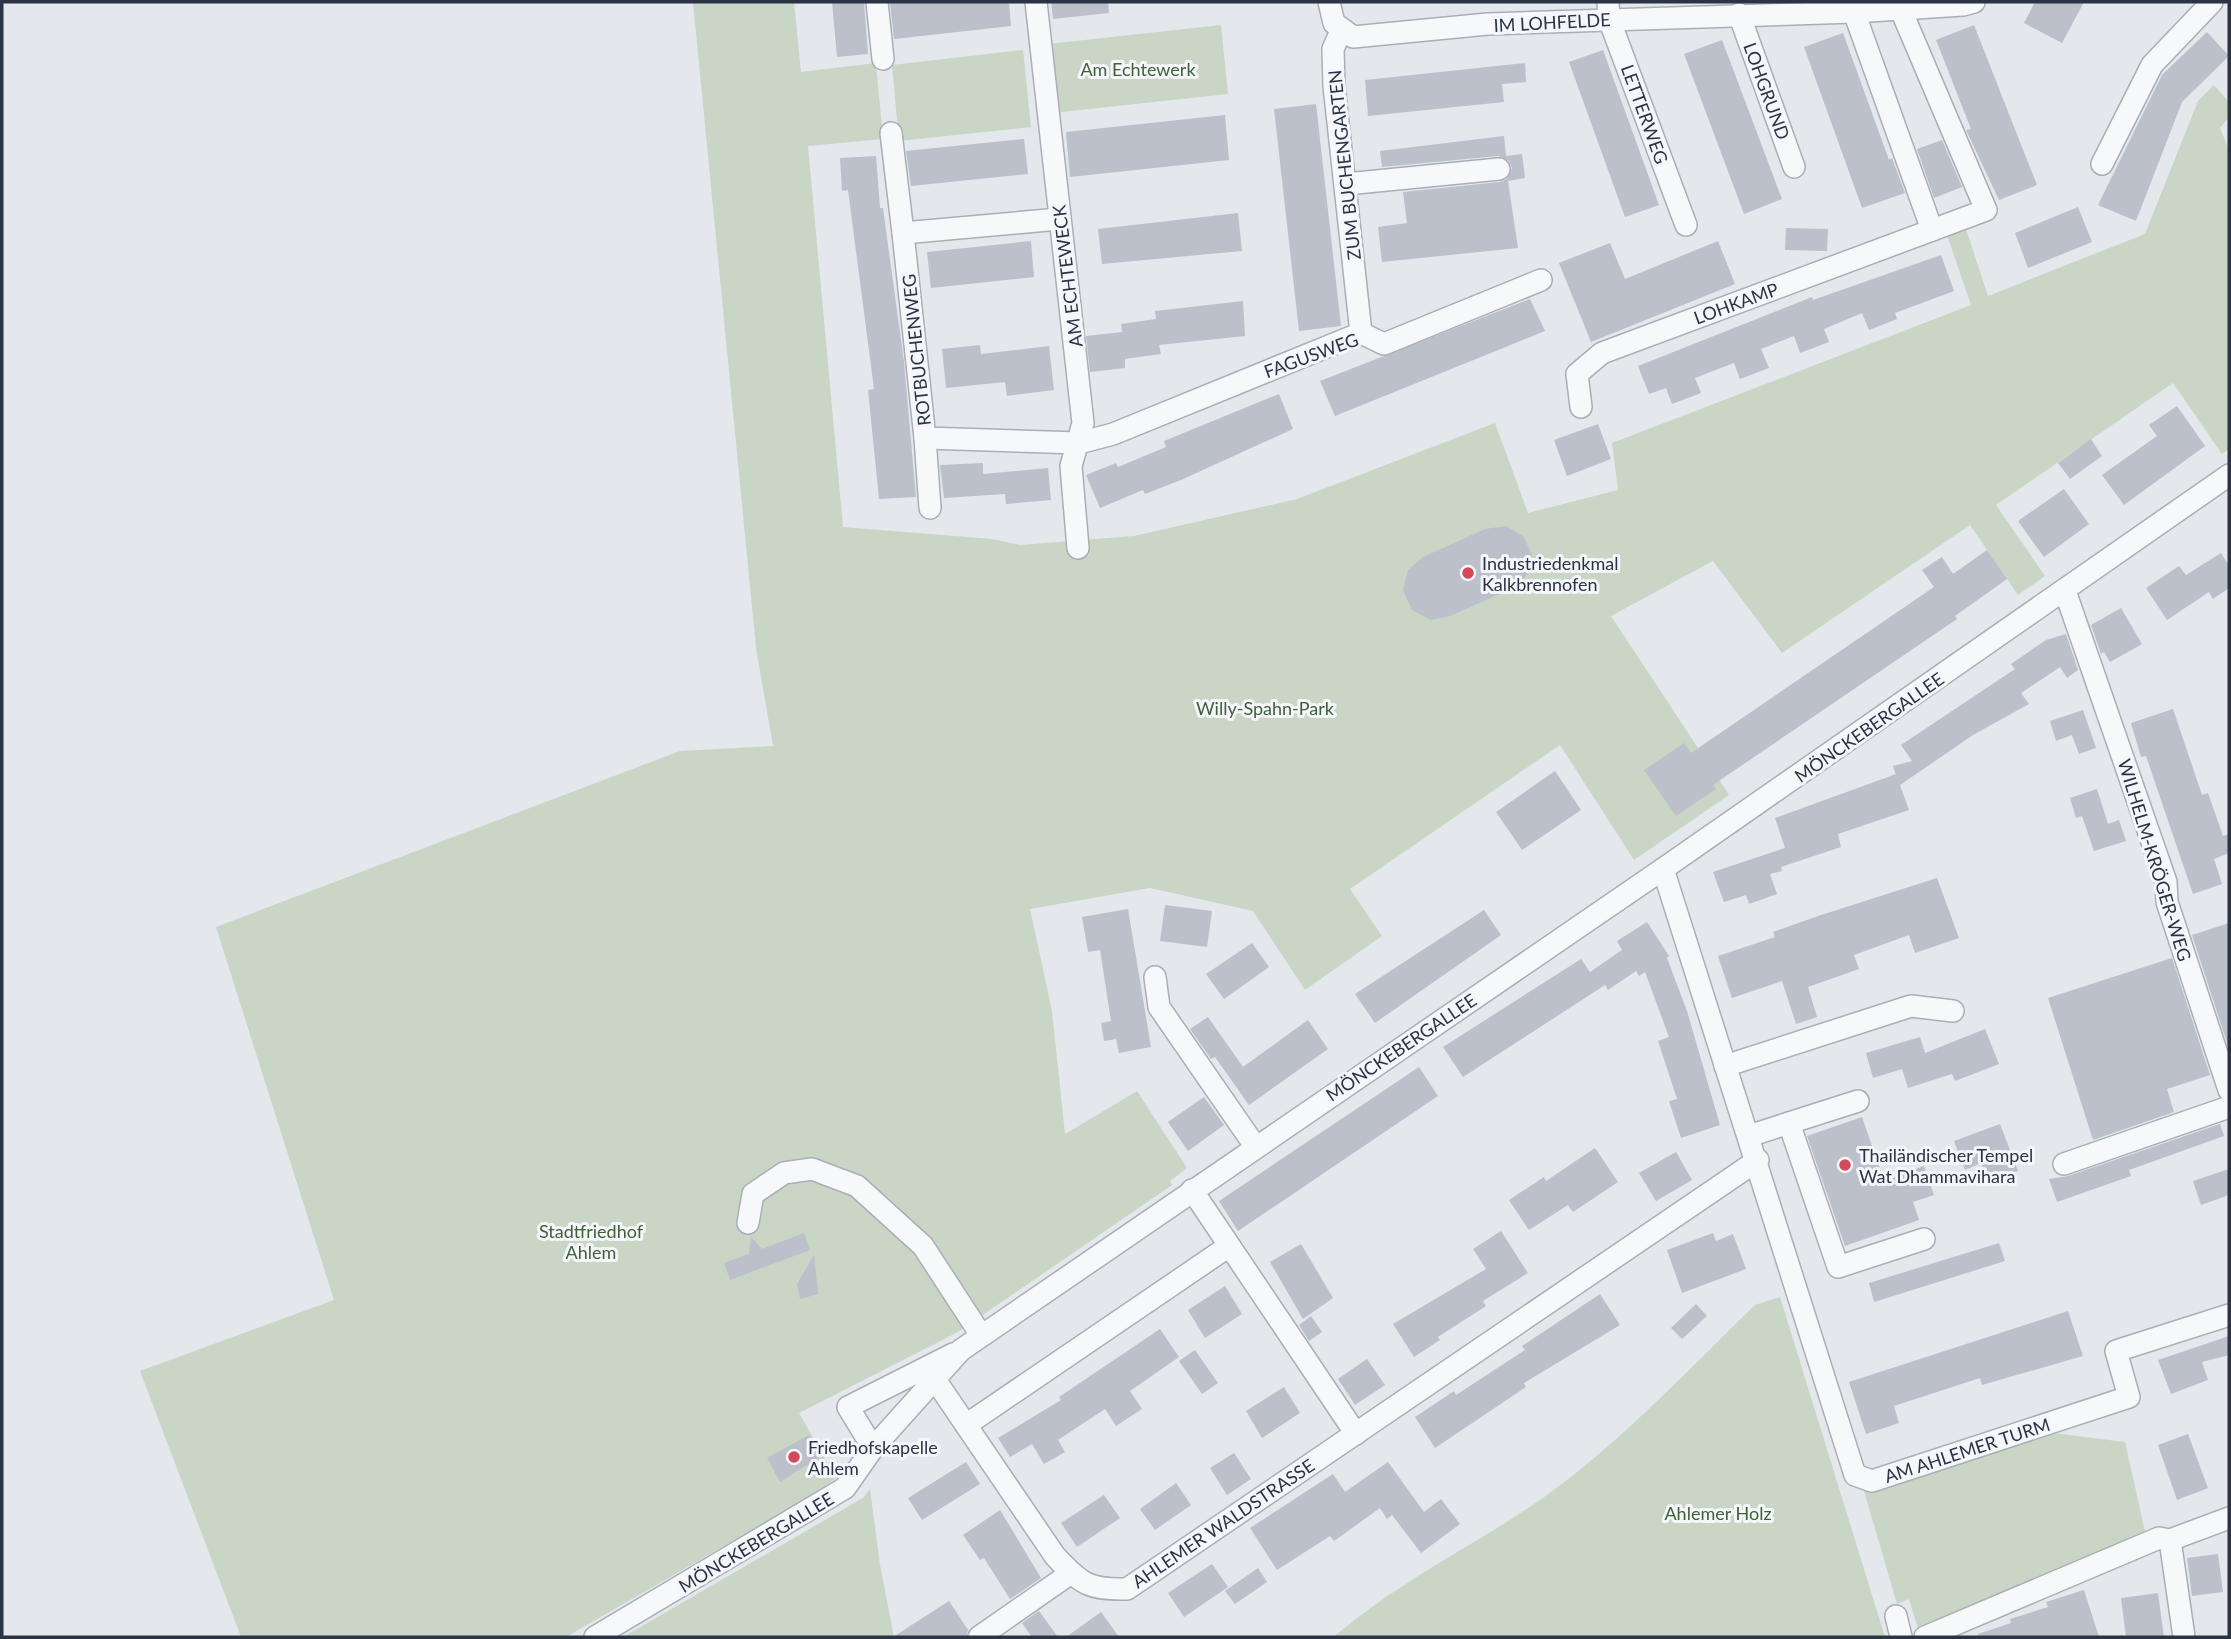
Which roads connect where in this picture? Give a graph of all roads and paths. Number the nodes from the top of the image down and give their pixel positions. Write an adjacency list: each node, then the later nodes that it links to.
1 (877, 2): 12 (street)
2 (1036, 2): 18 (street, AM ECHTEWECK)
3 (1329, 2): 11 (street)
4 (1975, 2): 8 (street, IM LOHFELDE)
5 (2212, 2): 14 (street)
6 (1784, 7): 9 (street, IM LOHFELDE); 10 (street, IM LOHFELDE)
7 (1608, 10): 10 (street, IM LOHFELDE); 11 (street, IM LOHFELDE); 19 (street, LETTERWEG)
8 (1901, 10): 9 (street, IM LOHFELDE); 20 (street, LOHKAMP)
9 (1854, 12): 20 (street)
10 (1739, 14): 15 (street, LOHGRUND)
11 (1341, 31): 17 (street, ZUM BUCHENGARTEN)
12 (883, 59)
13 (891, 133): 21 (street, ROTBUCHENWEG)
14 (2102, 164)
15 (1794, 167)
16 (1499, 169): 17 (street)
17 (1346, 184): 23 (street, ZUM BUCHENGARTEN)
18 (1059, 219): 21 (street); 26 (street, AM ECHTEWECK)
19 (1686, 225)
20 (1932, 230): 24 (street, LOHKAMP)
21 (903, 233): 25 (street, ROTBUCHENWEG)
22 (1541, 280): 23 (street, FAGUSWEG)
23 (1361, 333): 26 (street, FAGUSWEG)
24 (1581, 407)
25 (925, 438): 26 (street, ROTBUCHENWEG); 28 (street)
26 (1079, 443): 29 (street, AM ECHTEWECK)
27 (2229, 475): 30 (street, MÖNCKEBERGALLEE)
28 (930, 508)
29 (1078, 548)
30 (2065, 592): 31 (street, MÖNCKEBERGALLEE); 35 (street, WILHELM-KRÖGER-WEG)
31 (1663, 870): 34 (street, AM AHLEMER TURM); 40 (street, MÖNCKEBERGALLEE)
32 (1155, 977): 40 (street)
33 (1953, 1011): 34 (street)
34 (1725, 1066): 39 (street, AM AHLEMER TURM)
35 (2229, 1090)
36 (1858, 1101): 38 (street)
37 (2229, 1107): 42 (street)
38 (1789, 1123): 39 (street); 45 (street)
39 (1749, 1136): 41 (street, AM AHLEMER TURM)
40 (1255, 1146): 43 (street, MÖNCKEBERGALLEE)
41 (1758, 1160): 47 (street, AM AHLEMER TURM); 52 (street, AHLEMER WALDSTRASSE)
42 (2064, 1164)
43 (1192, 1189): 46 (street); 48 (street, MÖNCKEBERGALLEE)
44 (748, 1223): 48 (street)
45 (1924, 1239)
46 (1229, 1246): 51 (street); 52 (street)
47 (2229, 1315)
48 (981, 1335): 49 (street, MÖNCKEBERGALLEE)
49 (961, 1350): 50 (street, MÖNCKEBERGALLEE); 53 (street)
50 (936, 1381): 51 (street, AHLEMER WALDSTRASSE); 53 (street, MÖNCKEBERGALLEE)
51 (966, 1425): 56 (street, AHLEMER WALDSTRASSE)
52 (1356, 1434): 56 (street, AHLEMER WALDSTRASSE)
53 (873, 1448): 58 (street, MÖNCKEBERGALLEE)
54 (2229, 1518): 55 (street)
55 (2170, 1540): 61 (street); 62 (street)
56 (1071, 1573): 59 (street)
57 (1896, 1616): 60 (street)
58 (595, 1637)
59 (979, 1637)
60 (1901, 1637)
61 (1925, 1637)
62 (2184, 1637)

